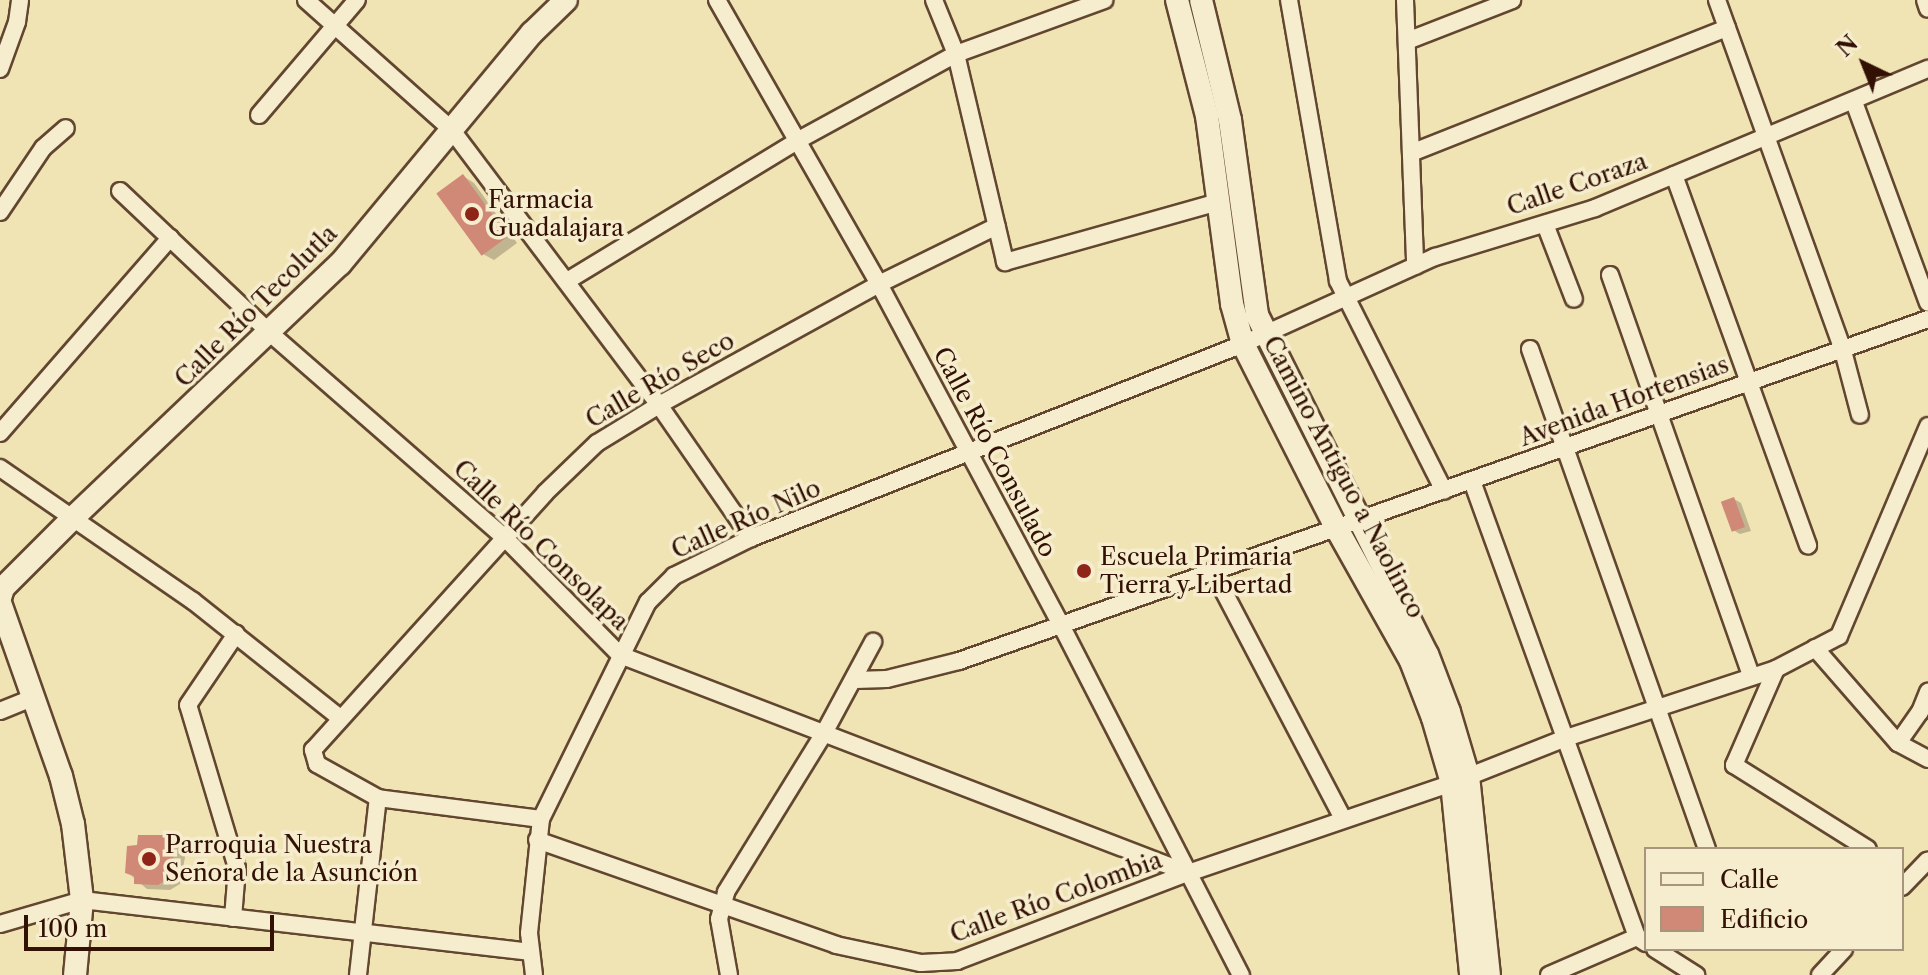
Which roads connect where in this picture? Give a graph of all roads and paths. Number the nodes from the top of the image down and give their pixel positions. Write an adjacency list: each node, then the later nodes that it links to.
1 (20, 0): 20 (street)
2 (306, 0): 16 (street)
3 (357, 0): 16 (street)
4 (566, 0): 25 (main road, Calle Río Tecolutla)
5 (717, 0): 27 (street, Calle Río Consulado)
6 (934, 0): 19 (street)
7 (1104, 0): 19 (street)
8 (1177, 0): 31 (main road, Camino Antiguo a Naolinco)
9 (1201, 0): 45 (main road, Camino Antiguo a Naolinco)
10 (1289, 0): 40 (street)
11 (1405, 0): 18 (street)
12 (1512, 0): 18 (street)
13 (1717, 0): 17 (street)
14 (1925, 0): 15 (street)
15 (1928, 9)
16 (335, 25): 23 (street); 25 (street)
17 (1727, 28): 26 (street); 28 (street)
18 (1407, 41): 28 (street)
19 (956, 54): 27 (street); 34 (street)
20 (0, 69)
21 (1928, 69): 22 (street, Calle Coraza)
22 (1854, 102): 26 (street, Calle Coraza); 42 (street)
23 (259, 115)
24 (66, 128): 32 (street)
25 (451, 129): 38 (street); 44 (main road, Calle Río Tecolutla)
26 (1765, 137): 29 (street, Calle Coraza); 47 (street)
27 (797, 141): 38 (street); 39 (street, Calle Río Consulado)
28 (1411, 153): 36 (street)
29 (1674, 175): 33 (street, Calle Coraza); 49 (street)
30 (120, 191): 35 (street, Calle Río Consolapa)
31 (1218, 202): 34 (street); 46 (main road, Camino Antiguo a Naolinco)
32 (0, 212)
33 (1545, 224): 36 (street, Calle Coraza); 41 (street)
34 (997, 226): 39 (street, Calle Río Seco)
35 (170, 238): 44 (street, Calle Río Consolapa); 54 (street)
36 (1415, 266): 40 (street, Calle Coraza)
37 (1610, 275): 52 (street)
38 (567, 281): 50 (street)
39 (879, 284): 50 (street, Calle Río Seco); 57 (street, Calle Río Consulado)
40 (1346, 298): 45 (street, Calle Coraza); 60 (street)
41 (1574, 299)
42 (1928, 303)
43 (1928, 319): 47 (street, Avenida Hortensias)
44 (270, 333): 61 (main road, Calle Río Tecolutla); 64 (street, Calle Río Consolapa)
45 (1264, 334): 46 (street, Calle Coraza); 62 (main road, Camino Antiguo a Naolinco)
46 (1243, 344): 57 (street, Calle Río Nilo); 63 (main road, Camino Antiguo a Naolinco)
47 (1842, 347): 49 (street, Avenida Hortensias); 51 (street)
48 (1530, 349): 55 (street)
49 (1748, 382): 52 (street, Avenida Hortensias); 66 (street)
50 (659, 405): 64 (street, Calle Río Seco); 65 (street)
51 (1860, 415)
52 (1658, 416): 55 (street, Avenida Hortensias); 75 (street)
53 (1928, 426): 56 (street, Calle Río Colombia)
54 (0, 433)
55 (1566, 448): 59 (street, Avenida Hortensias); 79 (street)
56 (1923, 452): 72 (street, Calle Río Colombia)
57 (969, 454): 65 (street, Calle Río Nilo); 69 (street, Calle Río Consulado)
58 (0, 468): 61 (street)
59 (1472, 481): 60 (street, Avenida Hortensias); 84 (street)
60 (1444, 491): 62 (street, Avenida Hortensias)
61 (74, 517): 68 (main road, Calle Río Tecolutla); 70 (street)
62 (1361, 520): 63 (street, Avenida Hortensias); 87 (main road, Camino Antiguo a Naolinco)
63 (1337, 529): 67 (street, Avenida Hortensias); 87 (main road, Camino Antiguo a Naolinco)
64 (505, 538): 73 (street, Calle Río Consolapa); 82 (street, Calle Río Seco)
65 (751, 538): 73 (street, Calle Río Nilo)
66 (1808, 546)
67 (1213, 571): 69 (street, Avenida Hortensias); 90 (street)
68 (0, 597): 78 (main road, Calle Río Tecolutla)
69 (1060, 623): 76 (street, Avenida Hortensias); 95 (street, Calle Río Consulado)
70 (236, 634): 82 (street); 99 (street)
71 (873, 642): 76 (street)
72 (1815, 648): 74 (street, Calle Río Colombia); 85 (street)
73 (620, 655): 83 (street, Calle Río Consolapa); 89 (street, Calle Río Nilo)
74 (1776, 669): 75 (street, Calle Río Colombia); 93 (street)
75 (1751, 675): 79 (street, Calle Río Colombia)
76 (855, 680): 83 (street)
77 (1928, 692): 80 (street)
78 (33, 698): 81 (street); 97 (main road, Calle Río Tecolutla)
79 (1657, 706): 84 (street, Calle Río Colombia); 92 (street)
80 (1924, 708): 85 (street)
81 (0, 711)
82 (340, 718): 88 (street, Calle Río Seco)
83 (823, 735): 95 (street, Calle Río Consolapa); 98 (street)
84 (1563, 739): 87 (street, Calle Río Colombia); 102 (street)
85 (1898, 743): 86 (street)
86 (1928, 759)
87 (1460, 780): 90 (street, Calle Río Colombia); 112 (main road, Camino Antiguo a Naolinco); 113 (main road, Camino Antiguo a Naolinco)
88 (378, 798): 89 (street); 101 (street)
89 (541, 819): 91 (street, Calle Río Nilo)
90 (1343, 819): 95 (street, Calle Río Colombia)
91 (537, 840): 98 (street, Calle Río Colombia); 105 (street, Calle Río Nilo)
92 (1706, 847)
93 (1865, 847)
94 (1928, 861): 96 (street)
95 (1188, 873): 106 (street, Calle Río Colombia); 111 (street, Calle Río Consulado)
96 (1905, 878)
97 (82, 900): 99 (street); 100 (street); 107 (main road, Calle Río Tecolutla)
98 (720, 905): 106 (street, Calle Río Colombia); 110 (street)
99 (233, 918): 101 (street)
100 (0, 924)
101 (362, 933): 105 (street); 108 (street)
102 (1642, 940): 114 (street)
103 (1658, 951): 115 (street)
104 (1842, 951): 116 (street)
105 (529, 952): 109 (street, Calle Río Nilo)
106 (939, 969)
107 (75, 975)
108 (358, 975)
109 (534, 975)
110 (729, 975)
111 (1241, 975)
112 (1471, 975)
113 (1489, 975)
114 (1549, 975)
115 (1696, 975)
116 (1820, 975)

